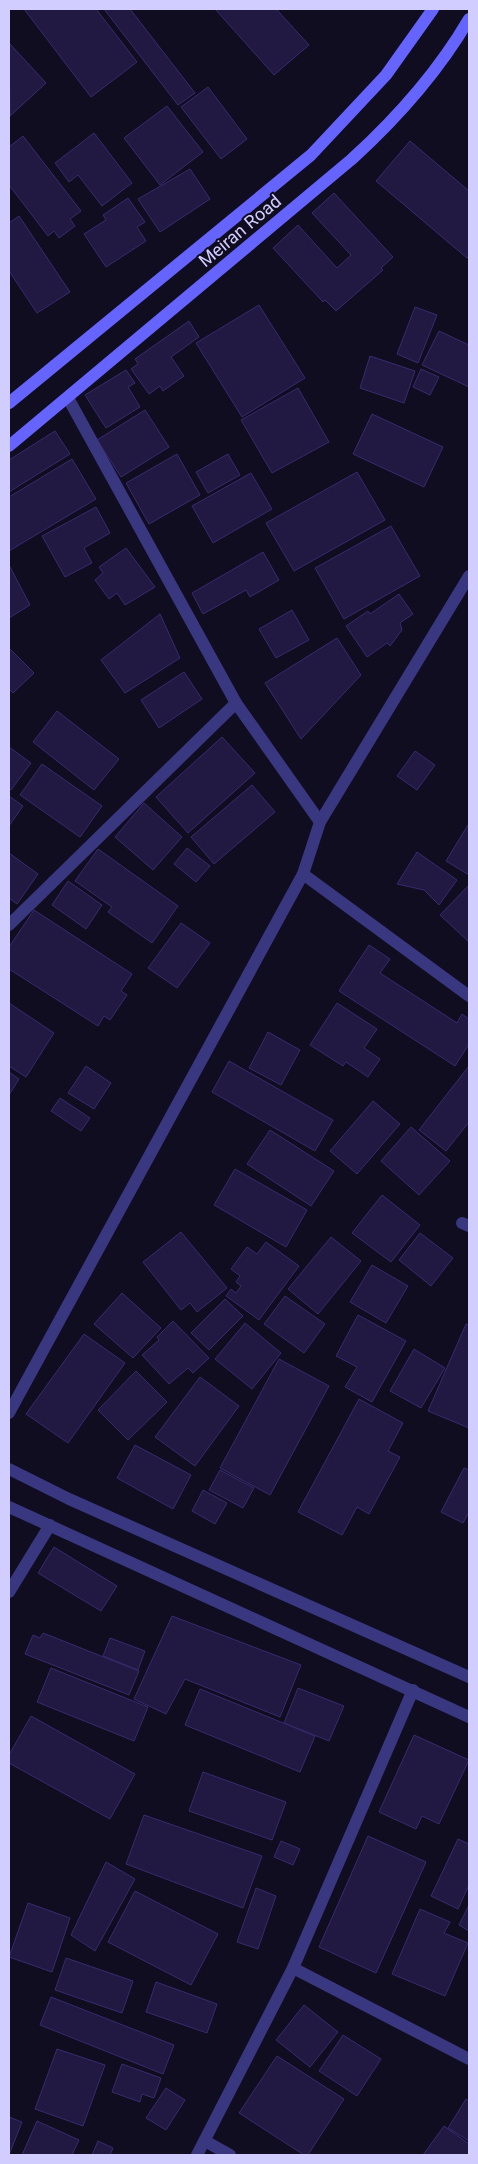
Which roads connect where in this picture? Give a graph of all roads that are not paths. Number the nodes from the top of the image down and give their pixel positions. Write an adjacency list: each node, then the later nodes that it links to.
1 (433, 9): 4 (main road, Meiran Road)
2 (469, 19): 3 (main road, Meiran Road)
3 (68, 398): 5 (main road, Meiran Road); 7 (street)
4 (9, 403)
5 (9, 446)
6 (469, 576): 8 (street)
7 (236, 704): 8 (street); 10 (street)
8 (320, 822): 9 (street)
9 (303, 874): 11 (street); 12 (street)
10 (9, 925)
11 (469, 996)
12 (9, 1413)
13 (9, 1469): 17 (street)
14 (9, 1507): 15 (street)
15 (50, 1525): 16 (street); 18 (street)
16 (9, 1592)
17 (469, 1677)
18 (413, 1690): 19 (street); 20 (street)
19 (469, 1716)
20 (293, 1968): 21 (street); 22 (street)
21 (469, 2059)
22 (205, 2141): 23 (street); 24 (street)
23 (197, 2155)
24 (230, 2155)

